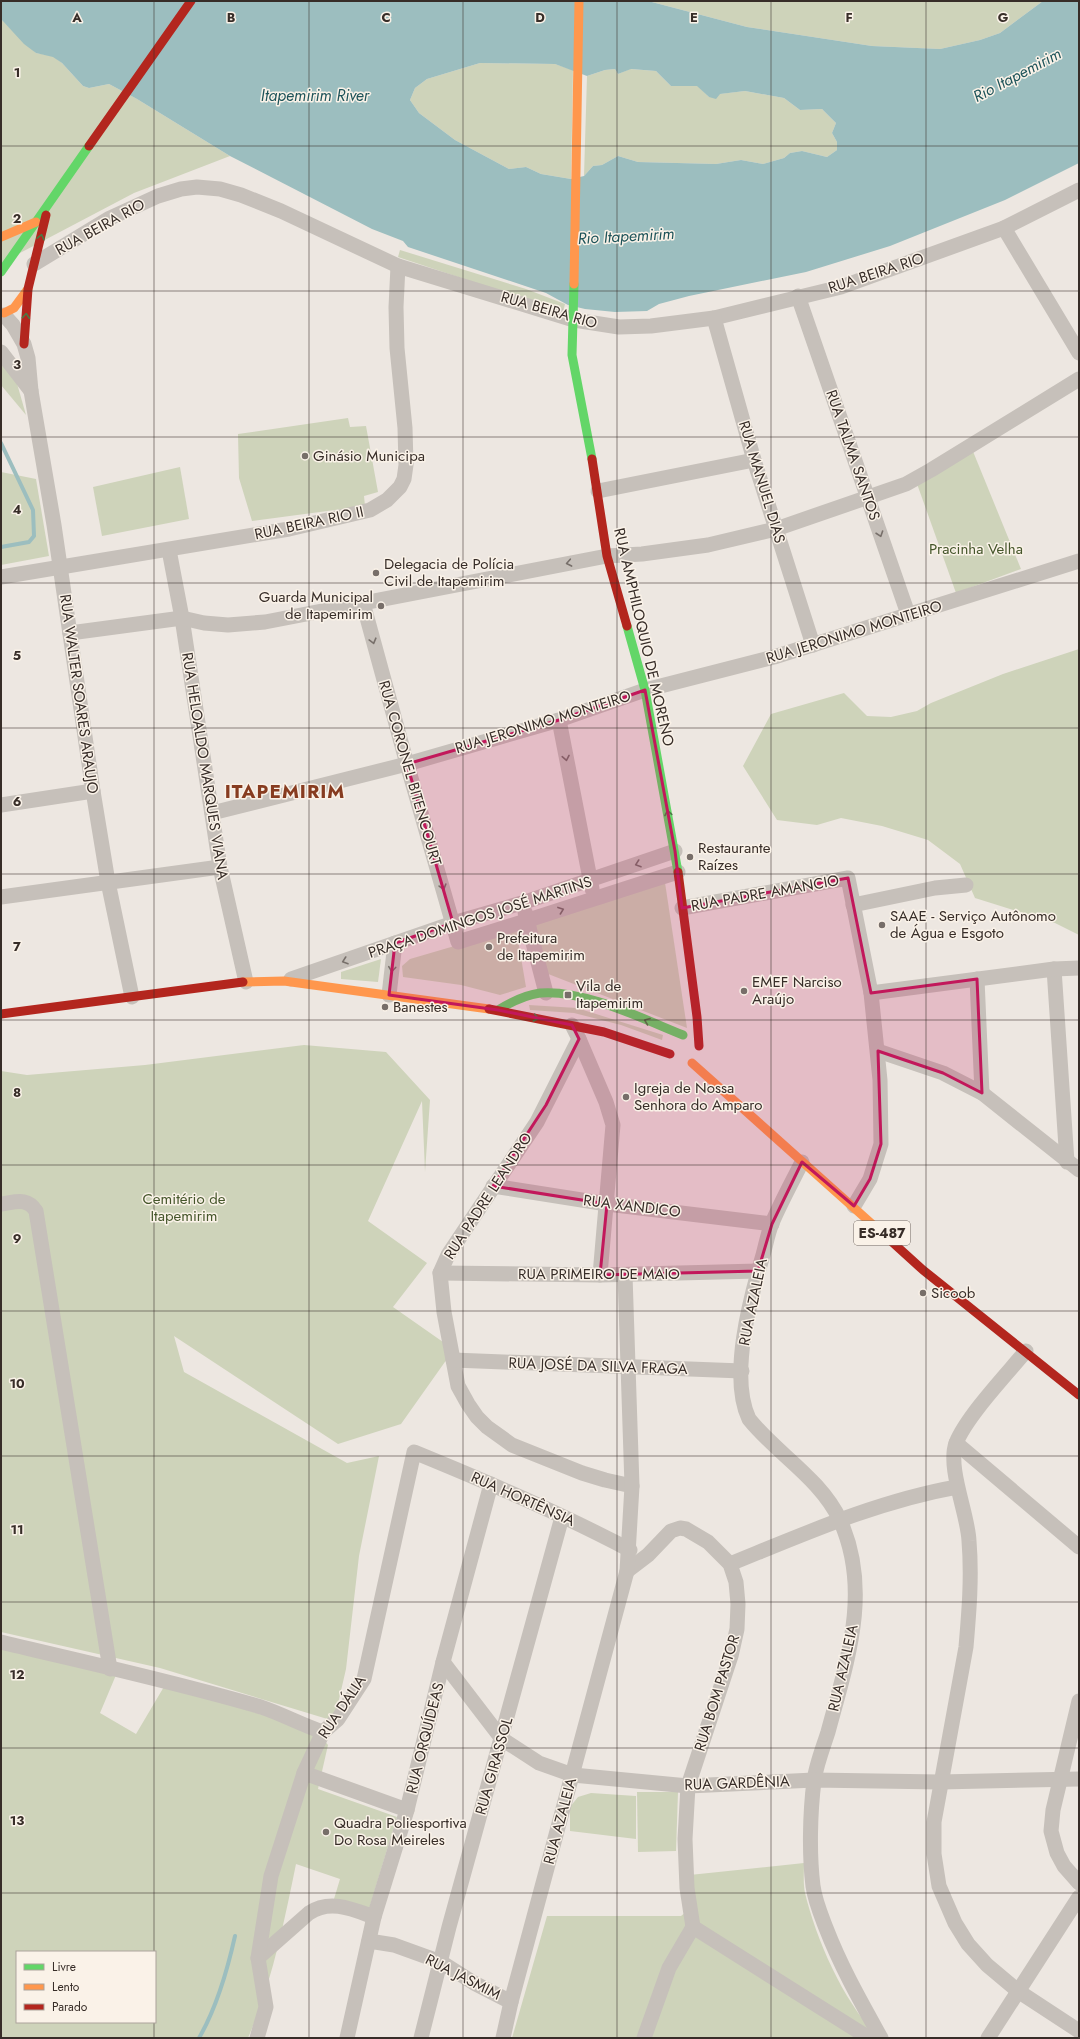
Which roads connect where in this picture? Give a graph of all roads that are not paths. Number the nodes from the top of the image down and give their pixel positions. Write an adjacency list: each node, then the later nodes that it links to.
1 (191, 1): 4 (main road)
2 (579, 1): 14 (main road, RUA AMPHILOQUIO DE MORENO)
3 (1079, 190): 6 (street, RUA BEIRA RIO)
4 (50, 202): 5 (main road); 8 (main road, one-way to 4)
5 (36, 222): 7 (main road); 10 (main road)
6 (1004, 228): 12 (street, RUA BEIRA RIO); 18 (street)
7 (1, 237)
8 (34, 264): 9 (street, RUA BEIRA RIO); 11 (main road)
9 (398, 266): 14 (street, RUA BEIRA RIO); 25 (street, RUA BEIRA RIO II)
10 (1, 272)
11 (28, 289): 13 (main road); 16 (main road, one-way to 11)
12 (798, 296): 15 (street, RUA BEIRA RIO); 23 (street, RUA TALMA SANTOS)
13 (2, 312): 16 (street, RUA WALTER SOARES ARAUJO)
14 (574, 315): 15 (street, RUA BEIRA RIO); 22 (main road, RUA AMPHILOQUIO DE MORENO)
15 (714, 318): 21 (street, RUA MANUEL DIAS)
16 (24, 344): 20 (street, RUA WALTER SOARES ARAUJO)
17 (1, 352): 20 (street, RUA WALTER SOARES ARAUJO)
18 (1079, 354)
19 (1079, 379): 23 (street)
20 (31, 391): 28 (street, RUA WALTER SOARES ARAUJO)
21 (754, 460): 22 (street); 24 (street, RUA MANUEL DIAS)
22 (598, 491): 26 (main road, RUA AMPHILOQUIO DE MORENO)
23 (867, 497): 24 (street); 31 (street, RUA TALMA SANTOS, one-way to 31)
24 (776, 529): 26 (street); 34 (street, RUA MANUEL DIAS)
25 (169, 550): 28 (street, RUA BEIRA RIO II); 32 (street, RUA HELOALDO MARQUES VIANA)
26 (607, 556): 30 (street, one-way to 30); 35 (main road, RUA AMPHILOQUIO DE MORENO)
27 (1079, 561): 31 (street, RUA JERONIMO MONTEIRO)
28 (61, 566): 29 (street, RUA BEIRA RIO II); 33 (street, RUA WALTER SOARES ARAUJO)
29 (1, 577)
30 (363, 603): 32 (street); 37 (street, RUA CORONEL BITENCOURT, one-way to 37)
31 (908, 614): 34 (street, RUA JERONIMO MONTEIRO)
32 (182, 618): 33 (street); 40 (street, RUA HELOALDO MARQUES VIANA)
33 (70, 633): 38 (street, RUA WALTER SOARES ARAUJO)
34 (813, 645): 35 (street, RUA JERONIMO MONTEIRO)
35 (646, 690): 36 (street, RUA JERONIMO MONTEIRO); 41 (main road, RUA AMPHILOQUIO DE MORENO, one-way to 35)
36 (559, 720): 37 (street, RUA JERONIMO MONTEIRO); 44 (street, one-way to 44)
37 (407, 764): 40 (street, RUA JERONIMO MONTEIRO); 53 (street, RUA CORONEL BITENCOURT, one-way to 53)
38 (93, 791): 39 (street); 45 (street, RUA WALTER SOARES ARAUJO)
39 (1, 805)
40 (212, 813): 42 (street, RUA HELOALDO MARQUES VIANA)
41 (675, 851): 43 (main road, RUA AMPHILOQUIO DE MORENO); 44 (street, PRAÇA DOMINGOS JOSÉ MARTINS, one-way to 44)
42 (220, 867): 45 (street); 59 (street, RUA HELOALDO MARQUES VIANA)
43 (678, 872): 48 (street, PRAÇA DOMINGOS JOSÉ MARTINS); 51 (main road)
44 (591, 880): 48 (street); 49 (street, PRAÇA DOMINGOS JOSÉ MARTINS)
45 (108, 882): 47 (street); 64 (street, RUA WALTER SOARES ARAUJO)
46 (966, 885): 50 (street)
47 (1, 897)
48 (593, 898): 52 (street, PRAÇA DOMINGOS JOSÉ MARTINS, one-way to 48)
49 (522, 903): 52 (street); 53 (street, PRAÇA DOMINGOS JOSÉ MARTINS)
50 (853, 905): 51 (street, RUA PADRE AMANCIO); 62 (street)
51 (682, 908): 70 (main road)
52 (528, 921): 54 (street, PRAÇA DOMINGOS JOSÉ MARTINS); 61 (street)
53 (453, 923): 54 (street, RUA CORONEL BITENCOURT); 55 (street, PRAÇA DOMINGOS JOSÉ MARTINS)
54 (458, 942)
55 (395, 943): 60 (street, PRAÇA DOMINGOS JOSÉ MARTINS, one-way to 60); 63 (street, one-way to 63)
56 (1079, 968): 57 (street)
57 (1054, 970): 58 (street); 76 (street)
58 (977, 979): 62 (street); 74 (street)
59 (246, 982): 60 (main road); 64 (main road)
60 (284, 982): 63 (main road)
61 (546, 993): 65 (main road); 68 (main road, one-way to 61)
62 (871, 993): 71 (street)
63 (389, 995): 65 (main road)
64 (132, 997): 66 (main road)
65 (498, 1010): 67 (main road, one-way to 67)
66 (1, 1014)
67 (572, 1025): 69 (street); 72 (main road)
68 (683, 1035): 70 (main road); 72 (main road)
69 (578, 1039): 77 (street, RUA PADRE LEANDRO); 79 (street)
70 (699, 1046): 73 (main road)
71 (878, 1051): 74 (street); 80 (street)
72 (675, 1060): 73 (main road)
73 (692, 1063): 75 (main road, ES-487)
74 (982, 1093): 76 (street)
75 (802, 1162): 80 (main road, ES-487); 81 (street, RUA AZALEIA)
76 (1073, 1166)
77 (493, 1186): 79 (street, RUA XANDICO); 83 (street, RUA PADRE LEANDRO)
78 (1, 1204): 104 (street)
79 (607, 1204): 81 (street, RUA XANDICO); 85 (street)
80 (854, 1206): 86 (main road, ES-487)
81 (772, 1224): 82 (street, RUA AZALEIA)
82 (758, 1271): 84 (street, RUA PRIMEIRO DE MAIO); 89 (street, RUA AZALEIA)
83 (440, 1273): 85 (street, RUA PRIMEIRO DE MAIO); 87 (street, RUA PADRE LEANDRO)
84 (625, 1274): 85 (street, RUA PRIMEIRO DE MAIO); 88 (street)
85 (600, 1275)
86 (1026, 1351): 90 (main road, ES-487); 91 (street)
87 (453, 1360): 88 (street, RUA JOSÉ DA SILVA FRAGA); 94 (street, RUA PADRE LEANDRO)
88 (628, 1368): 89 (street, RUA JOSÉ DA SILVA FRAGA); 94 (street)
89 (742, 1371): 97 (street, RUA AZALEIA)
90 (1079, 1395)
91 (956, 1443): 95 (street); 98 (street)
92 (414, 1452): 93 (street, RUA HORTÊNSIA); 106 (street, RUA DÁLIA)
93 (491, 1484): 96 (street, RUA HORTÊNSIA); 103 (street, RUA ORQUÍDEAS)
94 (632, 1486): 99 (street, RUA AZALEIA)
95 (957, 1487): 97 (street); 113 (street)
96 (562, 1517): 99 (street, RUA HORTÊNSIA); 107 (street, RUA GIRASSOL)
97 (840, 1520): 100 (street); 111 (street, RUA AZALEIA)
98 (1079, 1547)
99 (630, 1550): 101 (street, RUA AZALEIA)
100 (730, 1564): 101 (street, RUA BOM PASTOR); 114 (street, RUA BOM PASTOR)
101 (627, 1571): 109 (street, RUA AZALEIA)
102 (1, 1642): 104 (street)
103 (443, 1662): 107 (street, RUA GARDÊNIA); 115 (street, RUA ORQUÍDEAS)
104 (110, 1669): 106 (street)
105 (1079, 1702): 112 (street)
106 (323, 1732): 108 (street, RUA DÁLIA)
107 (502, 1739): 109 (street, RUA GARDÊNIA); 122 (street, RUA GIRASSOL)
108 (304, 1773): 115 (street); 121 (street, RUA DÁLIA)
109 (573, 1775): 114 (street, RUA GARDÊNIA); 124 (street, RUA AZALEIA)
110 (1079, 1779): 112 (street, RUA GARDÊNIA)
111 (814, 1780): 113 (street, RUA GARDÊNIA); 114 (street, RUA GARDÊNIA); 132 (street, RUA AZALEIA)
112 (1060, 1780): 113 (street, RUA GARDÊNIA); 116 (street)
113 (940, 1782): 123 (street)
114 (688, 1786): 119 (street, RUA BOM PASTOR)
115 (407, 1810): 118 (street, RUA ORQUÍDEAS)
116 (1079, 1883)
117 (1079, 1897): 123 (street)
118 (374, 1917): 120 (street, RUA ORQUÍDEAS); 121 (street)
119 (693, 1927): 130 (street); 131 (street)
120 (369, 1941): 122 (street, RUA JASMIM); 127 (street, RUA ORQUÍDEAS)
121 (258, 1958): 126 (street, RUA DÁLIA)
122 (441, 1962): 124 (street, RUA JASMIM); 128 (street, RUA GIRASSOL)
123 (1018, 1991): 125 (street); 133 (street)
124 (511, 2002): 129 (street, RUA AZALEIA)
125 (1079, 2031)
126 (257, 2038)
127 (347, 2038)
128 (421, 2038)
129 (503, 2038)
130 (644, 2038)
131 (869, 2038)
132 (880, 2038)
133 (988, 2038)

